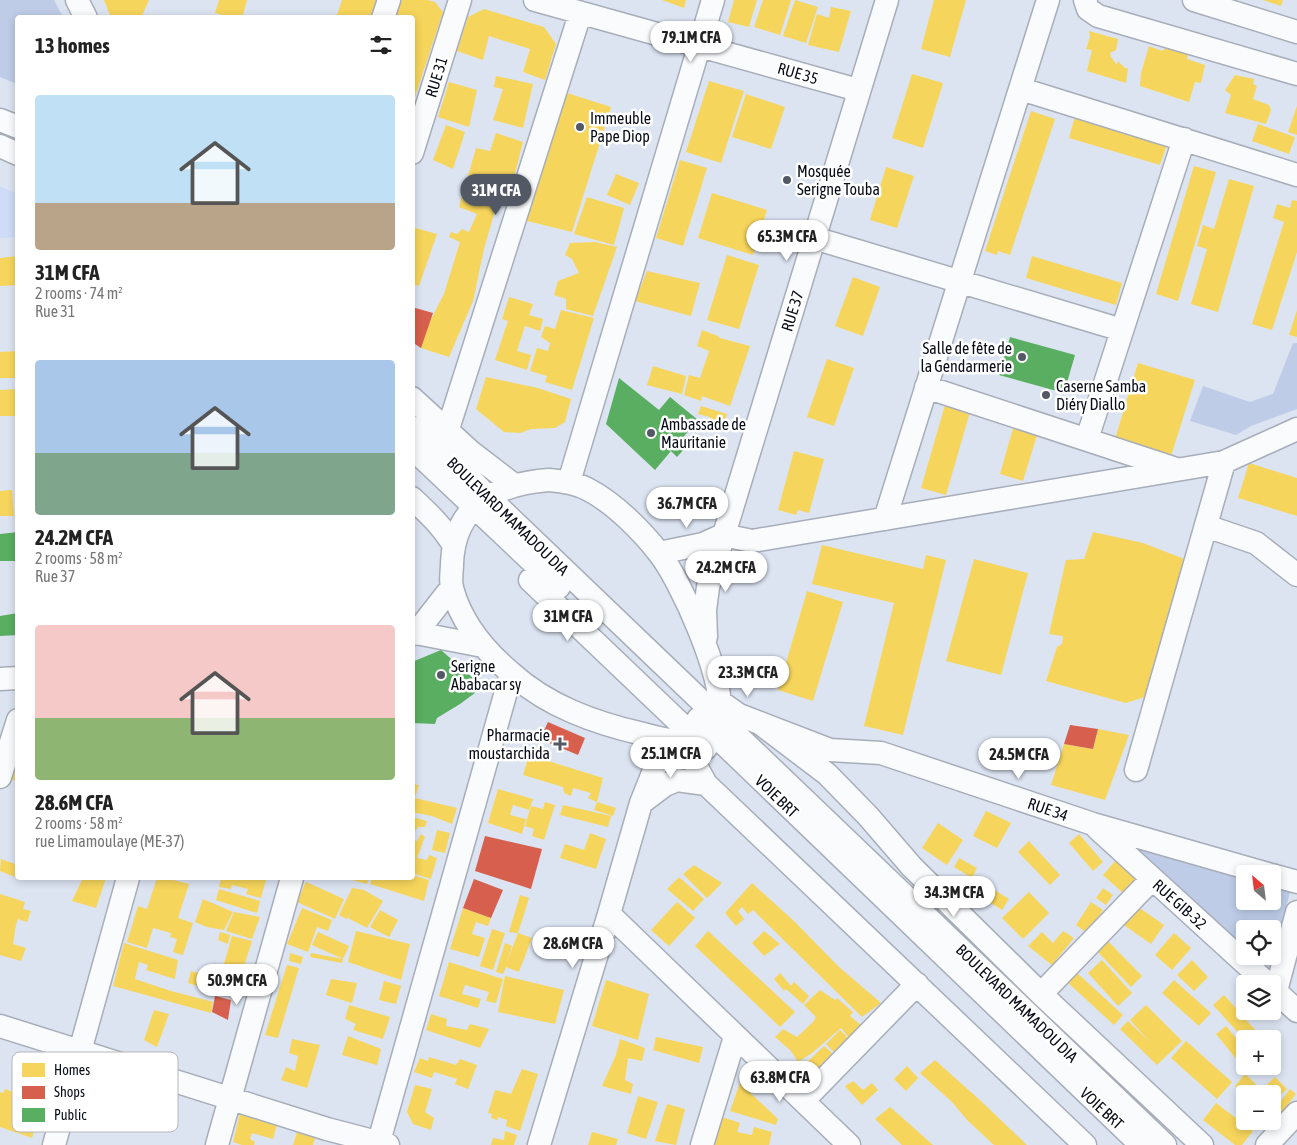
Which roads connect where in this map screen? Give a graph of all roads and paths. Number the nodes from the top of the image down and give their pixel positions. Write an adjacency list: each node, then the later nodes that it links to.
1 (63, 0): 12 (street)
2 (77, 0): 13 (street)
3 (389, 0): 14 (street)
4 (460, 0): 23 (street, RUE 31)
5 (713, 0): 16 (street)
6 (886, 0): 19 (street, RUE 37)
7 (1048, 0): 18 (street)
8 (1085, 0): 17 (street)
9 (1194, 0): 15 (street)
10 (547, 2): 11 (street, RUE 35)
11 (580, 14): 16 (street, RUE 35); 33 (street)
12 (70, 15)
13 (84, 15)
14 (384, 15)
15 (1297, 32)
16 (699, 46): 19 (street, RUE 35); 40 (street)
17 (1297, 74)
18 (1021, 89): 22 (street); 28 (street)
19 (858, 90): 27 (street, RUE 37)
20 (0, 120): 21 (street)
21 (15, 126)
22 (1184, 139): 26 (street); 29 (street)
23 (415, 143)
24 (0, 146): 25 (street)
25 (15, 153)
26 (1297, 175)
27 (814, 238): 28 (street); 46 (street, RUE 37)
28 (959, 282): 29 (street); 30 (street)
29 (1122, 330): 35 (street)
30 (926, 387): 35 (street); 44 (street)
31 (415, 401): 33 (street)
32 (1297, 428): 37 (street)
33 (448, 429): 41 (street)
34 (415, 430): 43 (street, BOULEVARD MAMADOU DIA)
35 (1087, 440): 39 (street)
36 (415, 451): 43 (street)
37 (1224, 462): 39 (street); 45 (street)
38 (415, 468): 43 (street, BOULEVARD MAMADOU DIA)
39 (1180, 470): 44 (street)
40 (569, 482): 41 (street); 48 (street)
41 (514, 485): 43 (street)
42 (415, 503): 47 (street)
43 (476, 507): 47 (street); 59 (street, BOULEVARD MAMADOU DIA); 59 (street, BOULEVARD MAMADOU DIA)
44 (885, 519): 46 (street)
45 (1206, 526): 49 (street); 61 (street)
46 (723, 535): 48 (street); 54 (street, RUE 37)
47 (454, 546): 50 (street)
48 (659, 553): 54 (street)
49 (1297, 575)
50 (452, 587): 51 (street); 53 (street)
51 (415, 633)
52 (415, 634): 53 (street)
53 (483, 646): 55 (street)
54 (706, 649): 59 (street)
55 (511, 674): 59 (street); 89 (street)
56 (15, 678): 57 (street)
57 (0, 679)
58 (760, 724): 59 (street, RUE 34); 65 (street); 66 (street, RUE 34); 78 (street)
59 (699, 728): 63 (street); 64 (street); 65 (street, BOULEVARD MAMADOU DIA); 96 (street, BOULEVARD MAMADOU DIA); 97 (street, VOIE BRT)
60 (15, 730): 62 (street)
61 (1136, 770)
62 (0, 777)
63 (706, 784): 64 (street); 77 (street)
64 (640, 803): 74 (street)
65 (809, 804): 98 (street, BOULEVARD MAMADOU DIA)
66 (1093, 824): 67 (street, RUE 34); 69 (street, RUE GIB-32)
67 (1236, 865)
68 (1281, 878): 72 (street)
69 (1152, 879): 75 (street, RUE GIB-32); 78 (street)
70 (127, 880): 83 (street)
71 (291, 880): 85 (street)
72 (1297, 882)
73 (1297, 912): 76 (street)
74 (609, 914): 82 (street); 92 (street)
75 (1258, 975)
76 (1276, 975)
77 (917, 984): 86 (street); 95 (street)
78 (1041, 994): 99 (street)
79 (1281, 996): 80 (street, RUE GIB-32)
80 (1297, 1011)
81 (0, 1026): 83 (street)
82 (735, 1037): 86 (street); 93 (street)
83 (80, 1052)
84 (178, 1082): 85 (street)
85 (230, 1098): 89 (street); 91 (street)
86 (804, 1100): 94 (street)
87 (1297, 1114): 100 (street)
88 (58, 1132): 90 (street)
89 (381, 1144)
90 (54, 1145)
91 (217, 1145)
92 (539, 1145)
93 (702, 1145)
94 (849, 1145)
95 (1085, 1145)
96 (1120, 1145)
97 (1141, 1145)
98 (1165, 1145)
99 (1202, 1145)
100 (1267, 1145)

